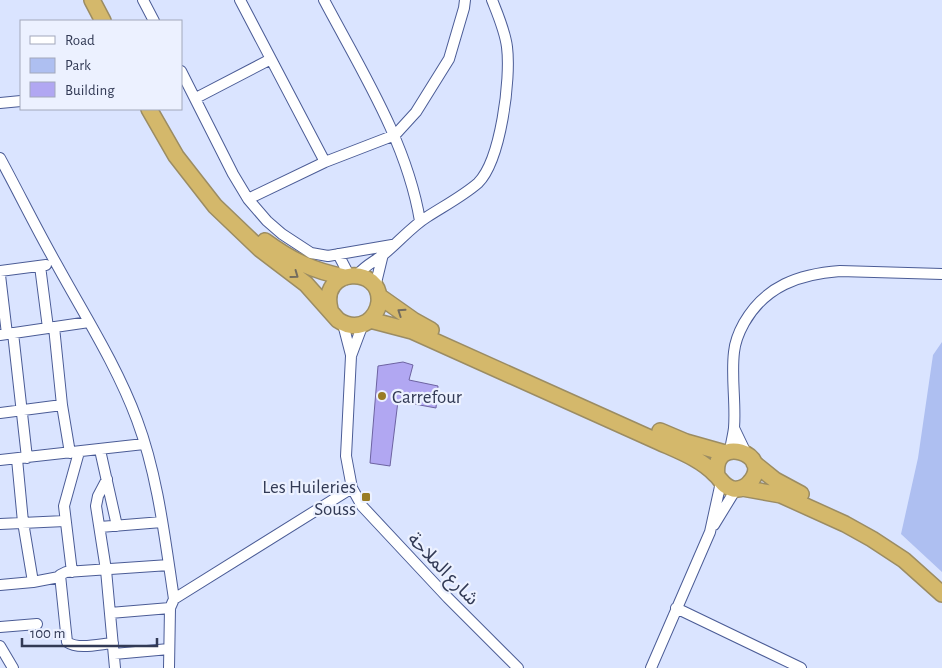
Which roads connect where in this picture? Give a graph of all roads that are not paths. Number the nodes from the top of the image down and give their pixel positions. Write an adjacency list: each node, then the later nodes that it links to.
1 (92, 0): 8 (highway)
2 (103, 0): 9 (highway)
3 (143, 0): 10 (street)
4 (240, 0): 11 (street)
5 (324, 0): 18 (street)
6 (465, 0): 18 (street)
7 (492, 0): 22 (street)
8 (102, 20)
9 (113, 20)
10 (153, 20)
11 (271, 59): 13 (street); 20 (street)
12 (182, 73): 13 (street)
13 (196, 98): 21 (street)
14 (20, 101): 15 (street)
15 (0, 103)
16 (150, 110): 33 (highway, one-way to 33)
17 (160, 110): 31 (highway)
18 (395, 135): 20 (street); 22 (street)
19 (0, 158): 26 (street)
20 (325, 162): 21 (street)
21 (248, 199): 24 (street)
22 (420, 221): 23 (street)
23 (392, 245): 24 (street); 25 (street)
24 (338, 254): 31 (street)
25 (383, 254): 31 (street); 32 (street)
26 (56, 263): 27 (street); 34 (street)
27 (40, 266): 28 (street); 37 (street)
28 (0, 271)
29 (942, 274): 43 (street)
30 (0, 275): 38 (street)
31 (350, 276): 32 (highway); 33 (highway)
32 (377, 292): 35 (highway); 46 (highway, one-way to 32)
33 (330, 309): 36 (highway)
34 (89, 322): 37 (street); 44 (street)
35 (366, 322): 36 (highway); 39 (street); 52 (highway)
36 (343, 324): 39 (street)
37 (51, 328): 38 (street); 40 (street)
38 (7, 334): 41 (street)
39 (351, 356): 53 (street)
40 (62, 405): 41 (street); 47 (street)
41 (23, 410): 42 (street); 48 (street)
42 (0, 413)
43 (734, 428): 46 (street); 49 (street)
44 (144, 444): 45 (street); 57 (street)
45 (100, 450): 47 (street); 51 (street)
46 (728, 452): 49 (highway); 52 (highway)
47 (75, 453): 48 (street); 55 (street)
48 (22, 458): 50 (street); 56 (street)
49 (750, 458): 54 (highway); 66 (highway)
50 (0, 460)
51 (106, 479): 59 (street); 60 (street)
52 (719, 479): 54 (highway); 61 (street)
53 (352, 488): 70 (street); 82 (street, شارع الملاحة)
54 (739, 489): 61 (street); 69 (highway)
55 (65, 521): 56 (street); 64 (street)
56 (23, 522): 58 (street); 67 (street)
57 (162, 522): 59 (street); 62 (street)
58 (0, 524)
59 (117, 526): 60 (street)
60 (100, 527): 63 (street)
61 (710, 532): 71 (street)
62 (169, 566): 63 (street); 70 (street)
63 (106, 570): 64 (street); 72 (street)
64 (72, 572): 65 (street)
65 (59, 577): 67 (street); 75 (street)
66 (942, 581)
67 (33, 582): 68 (street)
68 (0, 585)
69 (942, 594)
70 (172, 603): 72 (street); 77 (street)
71 (676, 608): 83 (street); 84 (street)
72 (110, 612): 75 (street)
73 (37, 624): 74 (street)
74 (0, 627)
75 (113, 643): 78 (street)
76 (0, 646): 79 (street)
77 (169, 650): 78 (street); 81 (street)
78 (114, 654): 80 (street)
79 (13, 668)
80 (115, 668)
81 (169, 668)
82 (518, 668)
83 (651, 668)
84 (802, 668)

